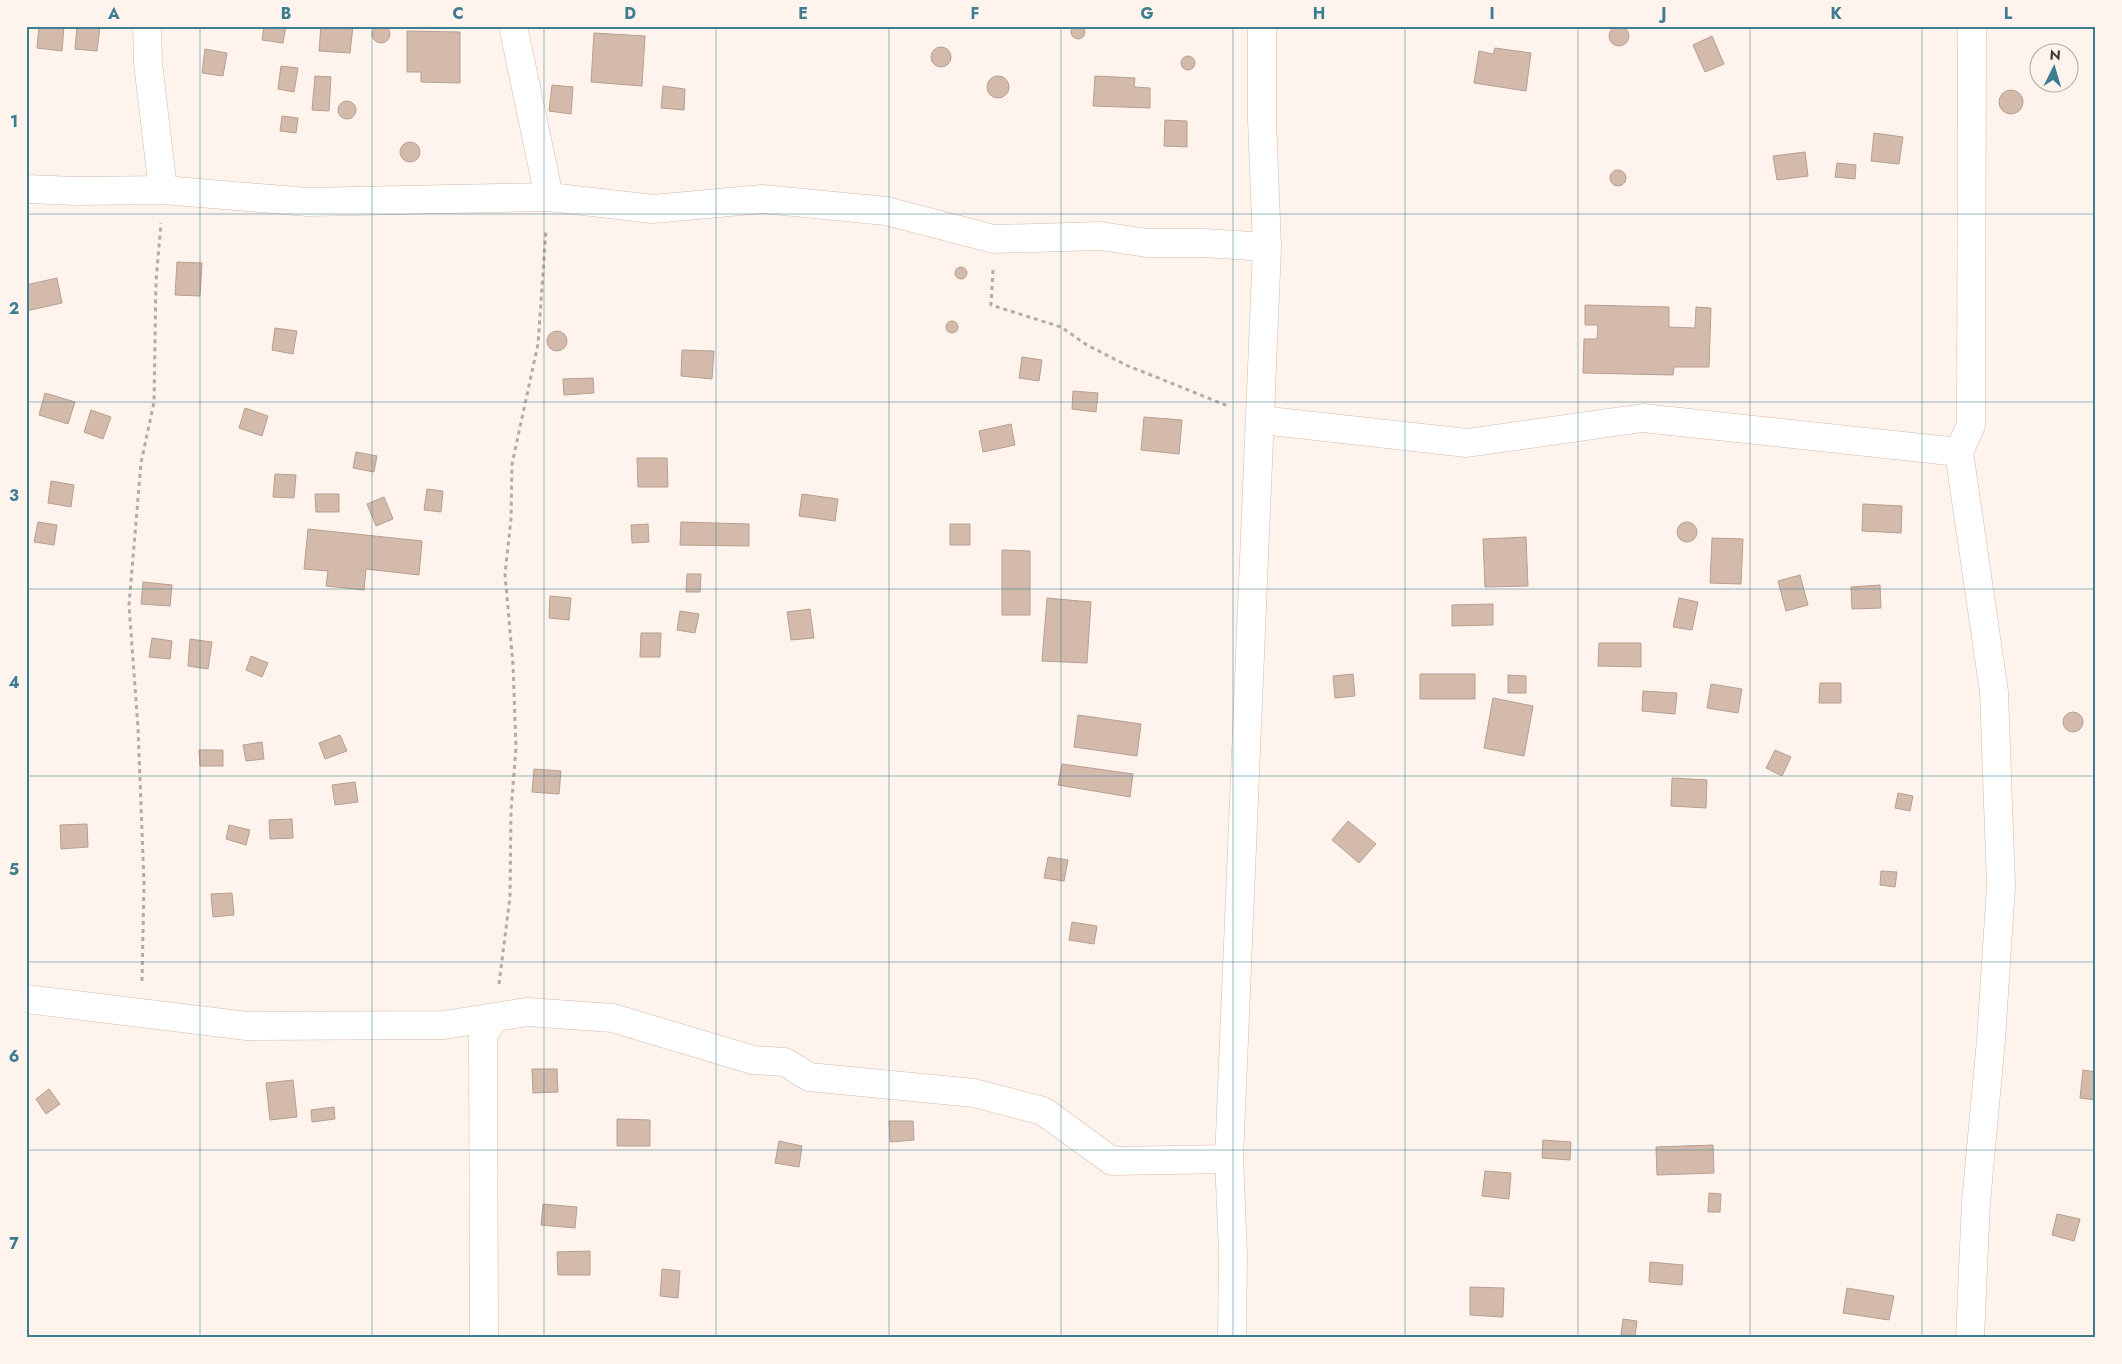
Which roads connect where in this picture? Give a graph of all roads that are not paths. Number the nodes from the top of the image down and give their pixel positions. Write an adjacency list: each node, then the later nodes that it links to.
1 (147, 26): 6 (street)
2 (513, 26): 7 (street)
3 (1262, 26): 8 (street)
4 (1972, 26): 10 (street)
5 (26, 189): 6 (street)
6 (164, 190): 7 (street)
7 (549, 197): 8 (street)
8 (1267, 247): 9 (street)
9 (1261, 420): 10 (street); 13 (street)
10 (1959, 452): 16 (street)
11 (26, 999): 12 (street)
12 (495, 1017): 13 (street); 14 (street)
13 (1229, 1159): 15 (street)
14 (484, 1338)
15 (1232, 1338)
16 (1970, 1338)

